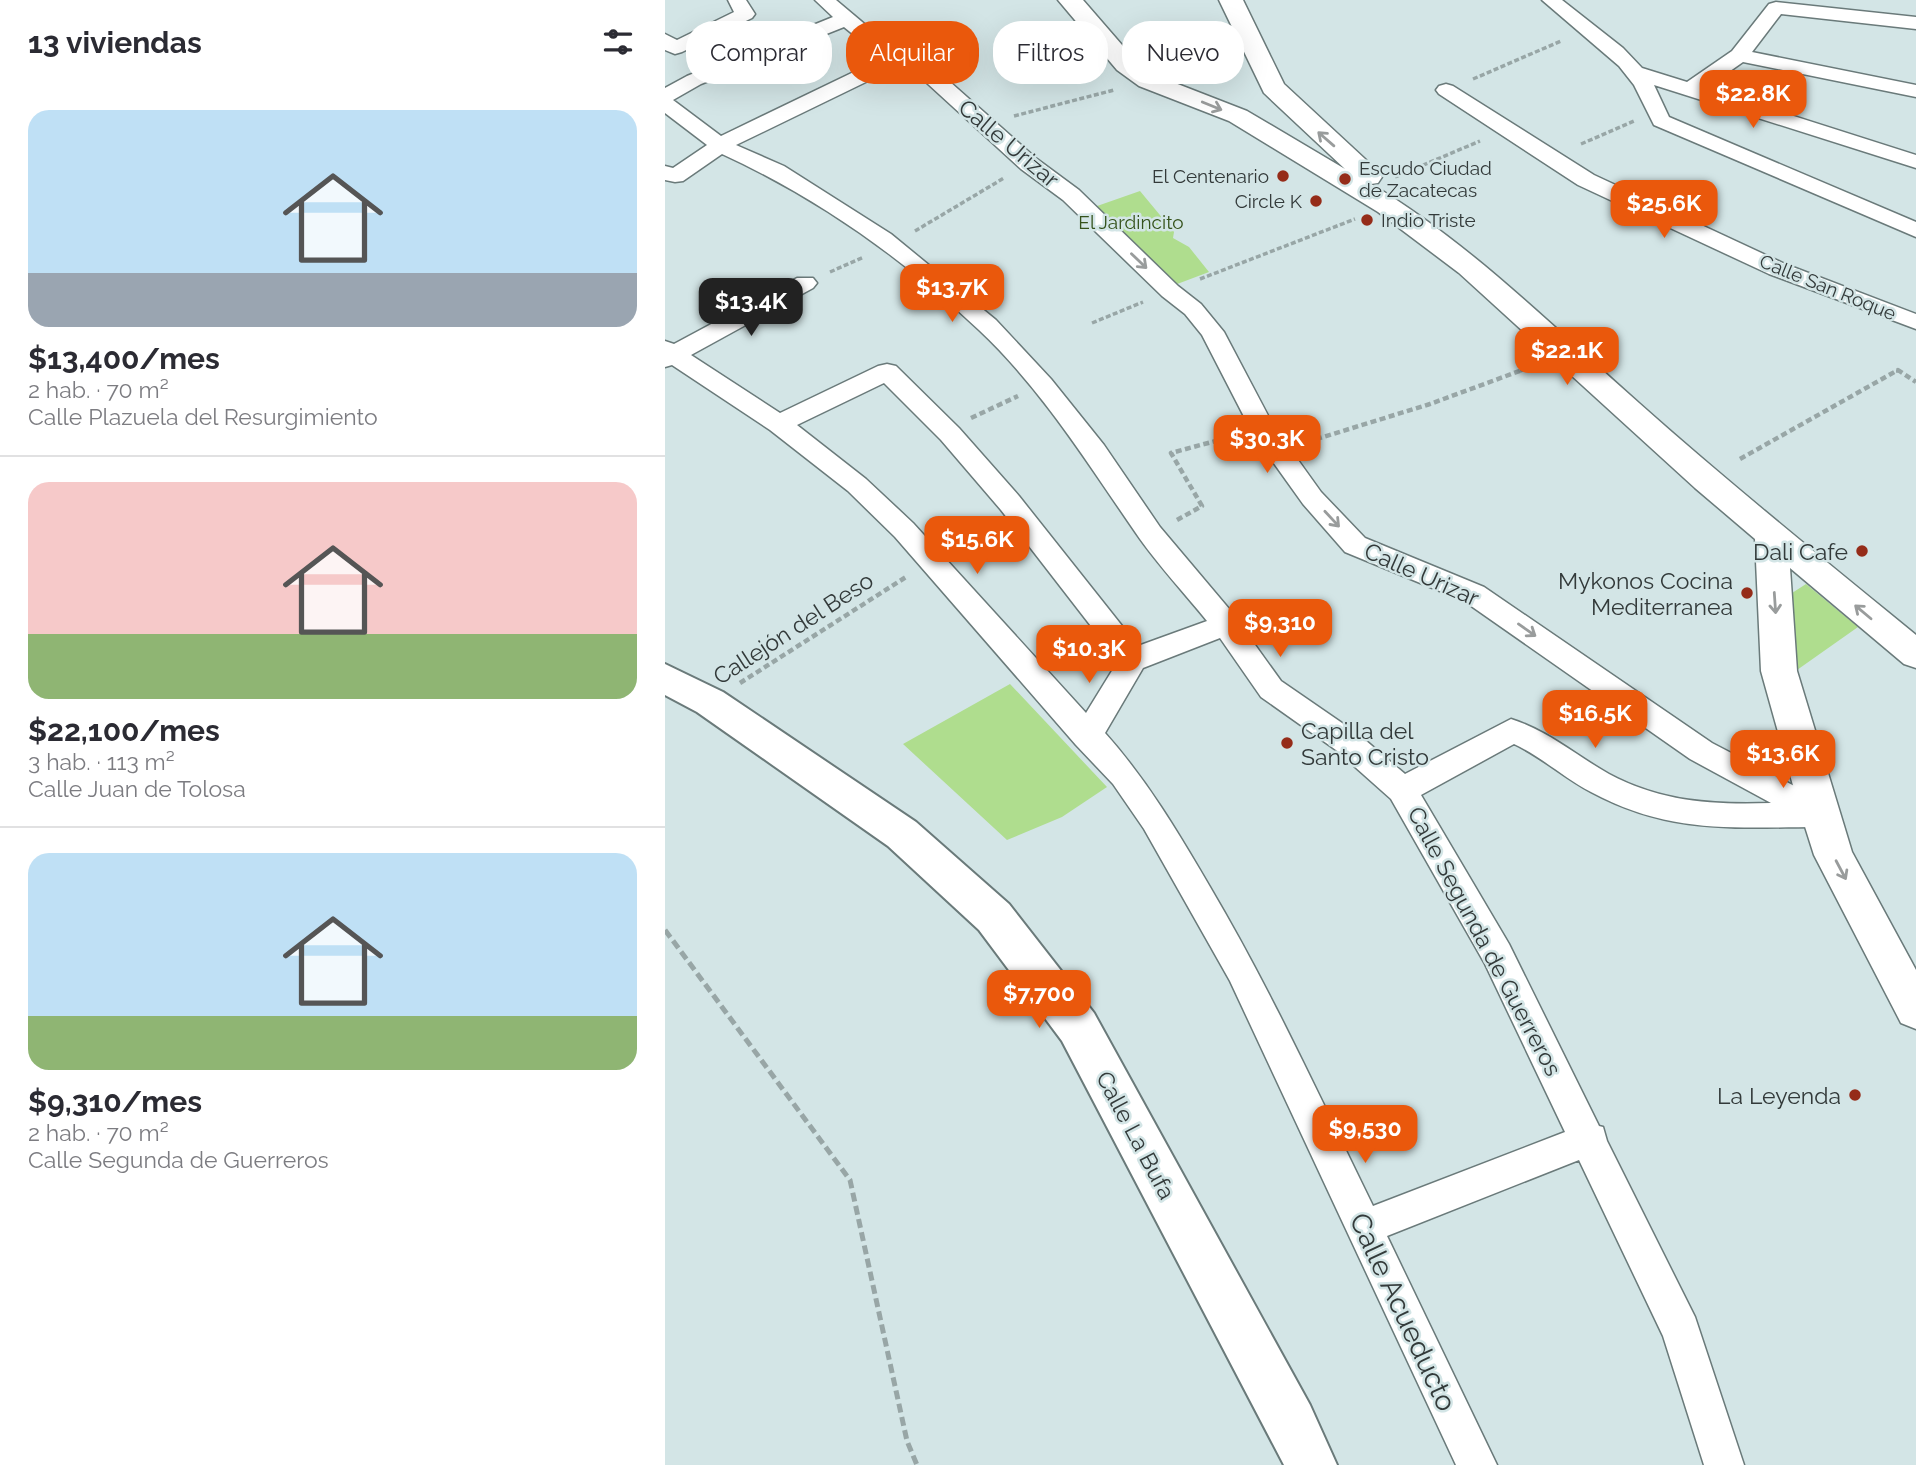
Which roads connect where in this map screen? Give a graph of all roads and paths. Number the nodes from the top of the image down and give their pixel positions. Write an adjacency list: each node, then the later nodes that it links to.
1 (737, 0): 10 (street)
2 (824, 0): 6 (street, Calle Urizar)
3 (1070, 0): 12 (street)
4 (1231, 0): 33 (street, one-way to 4)
5 (1551, 0): 9 (street)
6 (846, 19): 7 (street, Calle Urizar); 21 (street)
7 (848, 21)
8 (1916, 23): 11 (street)
9 (1585, 30): 13 (street); 19 (path)
10 (665, 40)
11 (1739, 55): 18 (street); 20 (street)
12 (1122, 60)
13 (1635, 72): 18 (street); 23 (street)
14 (847, 84): 27 (street)
15 (940, 84): 25 (street, Calle Urizar)
16 (1136, 84): 25 (path)
17 (1156, 84): 33 (street, one-way to 33)
18 (1691, 89): 24 (street)
19 (1446, 90): 26 (street, Calle San Roque)
20 (1916, 91)
21 (665, 96)
22 (665, 103): 27 (street, Calle Segunda de Guerreros)
23 (1655, 112): 29 (path); 34 (street)
24 (1797, 122): 28 (street); 30 (street)
25 (983, 124): 31 (street, Calle Urizar)
26 (1506, 130): 29 (street, Calle San Roque); 33 (path)
27 (721, 146): 32 (street); 35 (street, Calle Segunda de Guerreros)
28 (1916, 146)
29 (1552, 158): 38 (street, Calle San Roque)
30 (1916, 162)
31 (1029, 164): 35 (path); 37 (street, Calle Urizar, one-way to 37)
32 (670, 174)
33 (1383, 195): 37 (path); 40 (street)
34 (1916, 230)
35 (891, 245): 36 (path); 43 (street, Calle Segunda de Guerreros)
36 (805, 283): 41 (street)
37 (1170, 291): 39 (path); 45 (street, Calle Urizar)
38 (1916, 322)
39 (1093, 323)
40 (1568, 353): 47 (path); 50 (street)
41 (668, 354): 44 (street, Calle Acueducto)
42 (1916, 382): 48 (path)
43 (1042, 385): 46 (path); 49 (street, Calle Segunda de Guerreros)
44 (779, 424): 46 (street); 51 (street, Calle Acueducto)
45 (1262, 428): 47 (street, Calle Urizar); 49 (path)
46 (945, 430): 54 (street)
47 (1277, 449): 59 (street, Calle Urizar, one-way to 59)
48 (1740, 459)
49 (1151, 534): 52 (street, Calle Segunda de Guerreros)
50 (1771, 535): 53 (street, one-way to 50); 59 (street, one-way to 59)
51 (930, 561): 56 (path, Callejón del Beso); 57 (street, Calle Acueducto)
52 (1226, 625): 54 (street); 58 (street, Calle Segunda de Guerreros)
53 (1916, 655)
54 (1133, 660): 57 (street)
55 (665, 678): 56 (main road, Calle La Bufa)
56 (710, 702): 65 (main road, Calle La Bufa)
57 (1087, 737): 63 (street, Calle Acueducto)
58 (1402, 790): 59 (street); 62 (street, Calle Segunda de Guerreros)
59 (1820, 814): 61 (street, one-way to 61)
60 (665, 930): 64 (path)
61 (1916, 1010)
62 (1590, 1139): 63 (street); 67 (street, Calle Segunda de Guerreros)
63 (1364, 1227): 66 (street, Calle Acueducto)
64 (916, 1465)
65 (1311, 1465)
66 (1476, 1465)
67 (1724, 1465)

